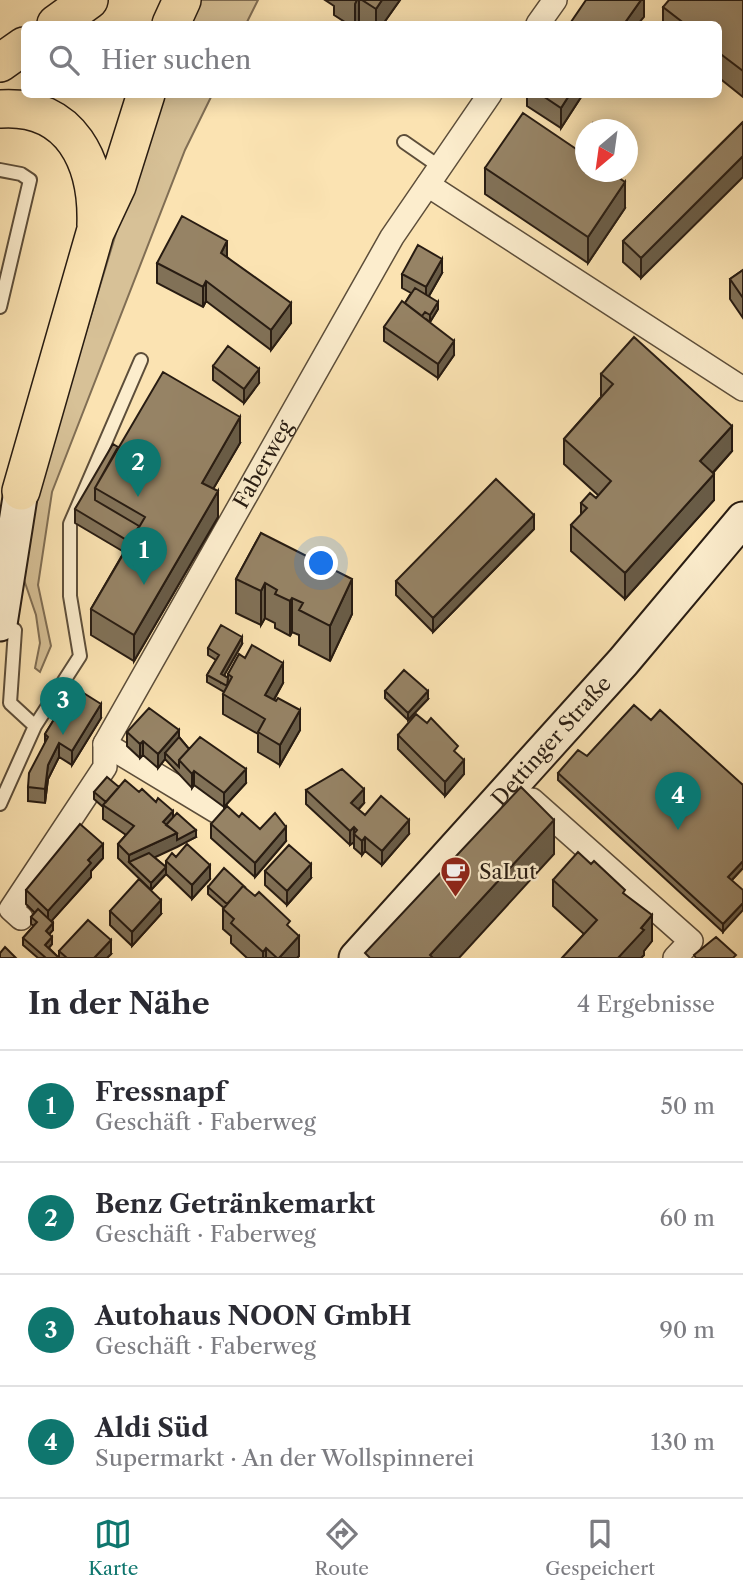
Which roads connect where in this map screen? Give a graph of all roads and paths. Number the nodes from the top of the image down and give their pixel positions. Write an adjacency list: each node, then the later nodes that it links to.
1 (89, 0): 4 (main road)
2 (182, 0): 5 (main road)
3 (555, 0): 6 (street)
4 (60, 21)
5 (172, 21)
6 (540, 21)
7 (21, 48): 8 (main road)
8 (0, 63)
9 (145, 98): 15 (main road)
10 (487, 98): 14 (street, Faberweg)
11 (0, 108): 15 (main road)
12 (404, 142): 14 (lane)
13 (0, 170): 16 (lane)
14 (434, 176): 18 (street); 24 (street, Faberweg)
15 (95, 233): 19 (main road)
16 (0, 307)
17 (141, 360): 23 (lane)
18 (743, 389)
19 (16, 489): 21 (street)
20 (743, 519): 25 (street, Dettinger Straße)
21 (0, 624)
22 (0, 634): 23 (lane)
23 (35, 726): 26 (lane)
24 (105, 744): 27 (street); 28 (street, Faberweg)
25 (512, 783): 29 (street, Dettinger Straße); 30 (street)
26 (0, 804)
27 (216, 811)
28 (21, 918)
29 (356, 958)
30 (675, 958)

